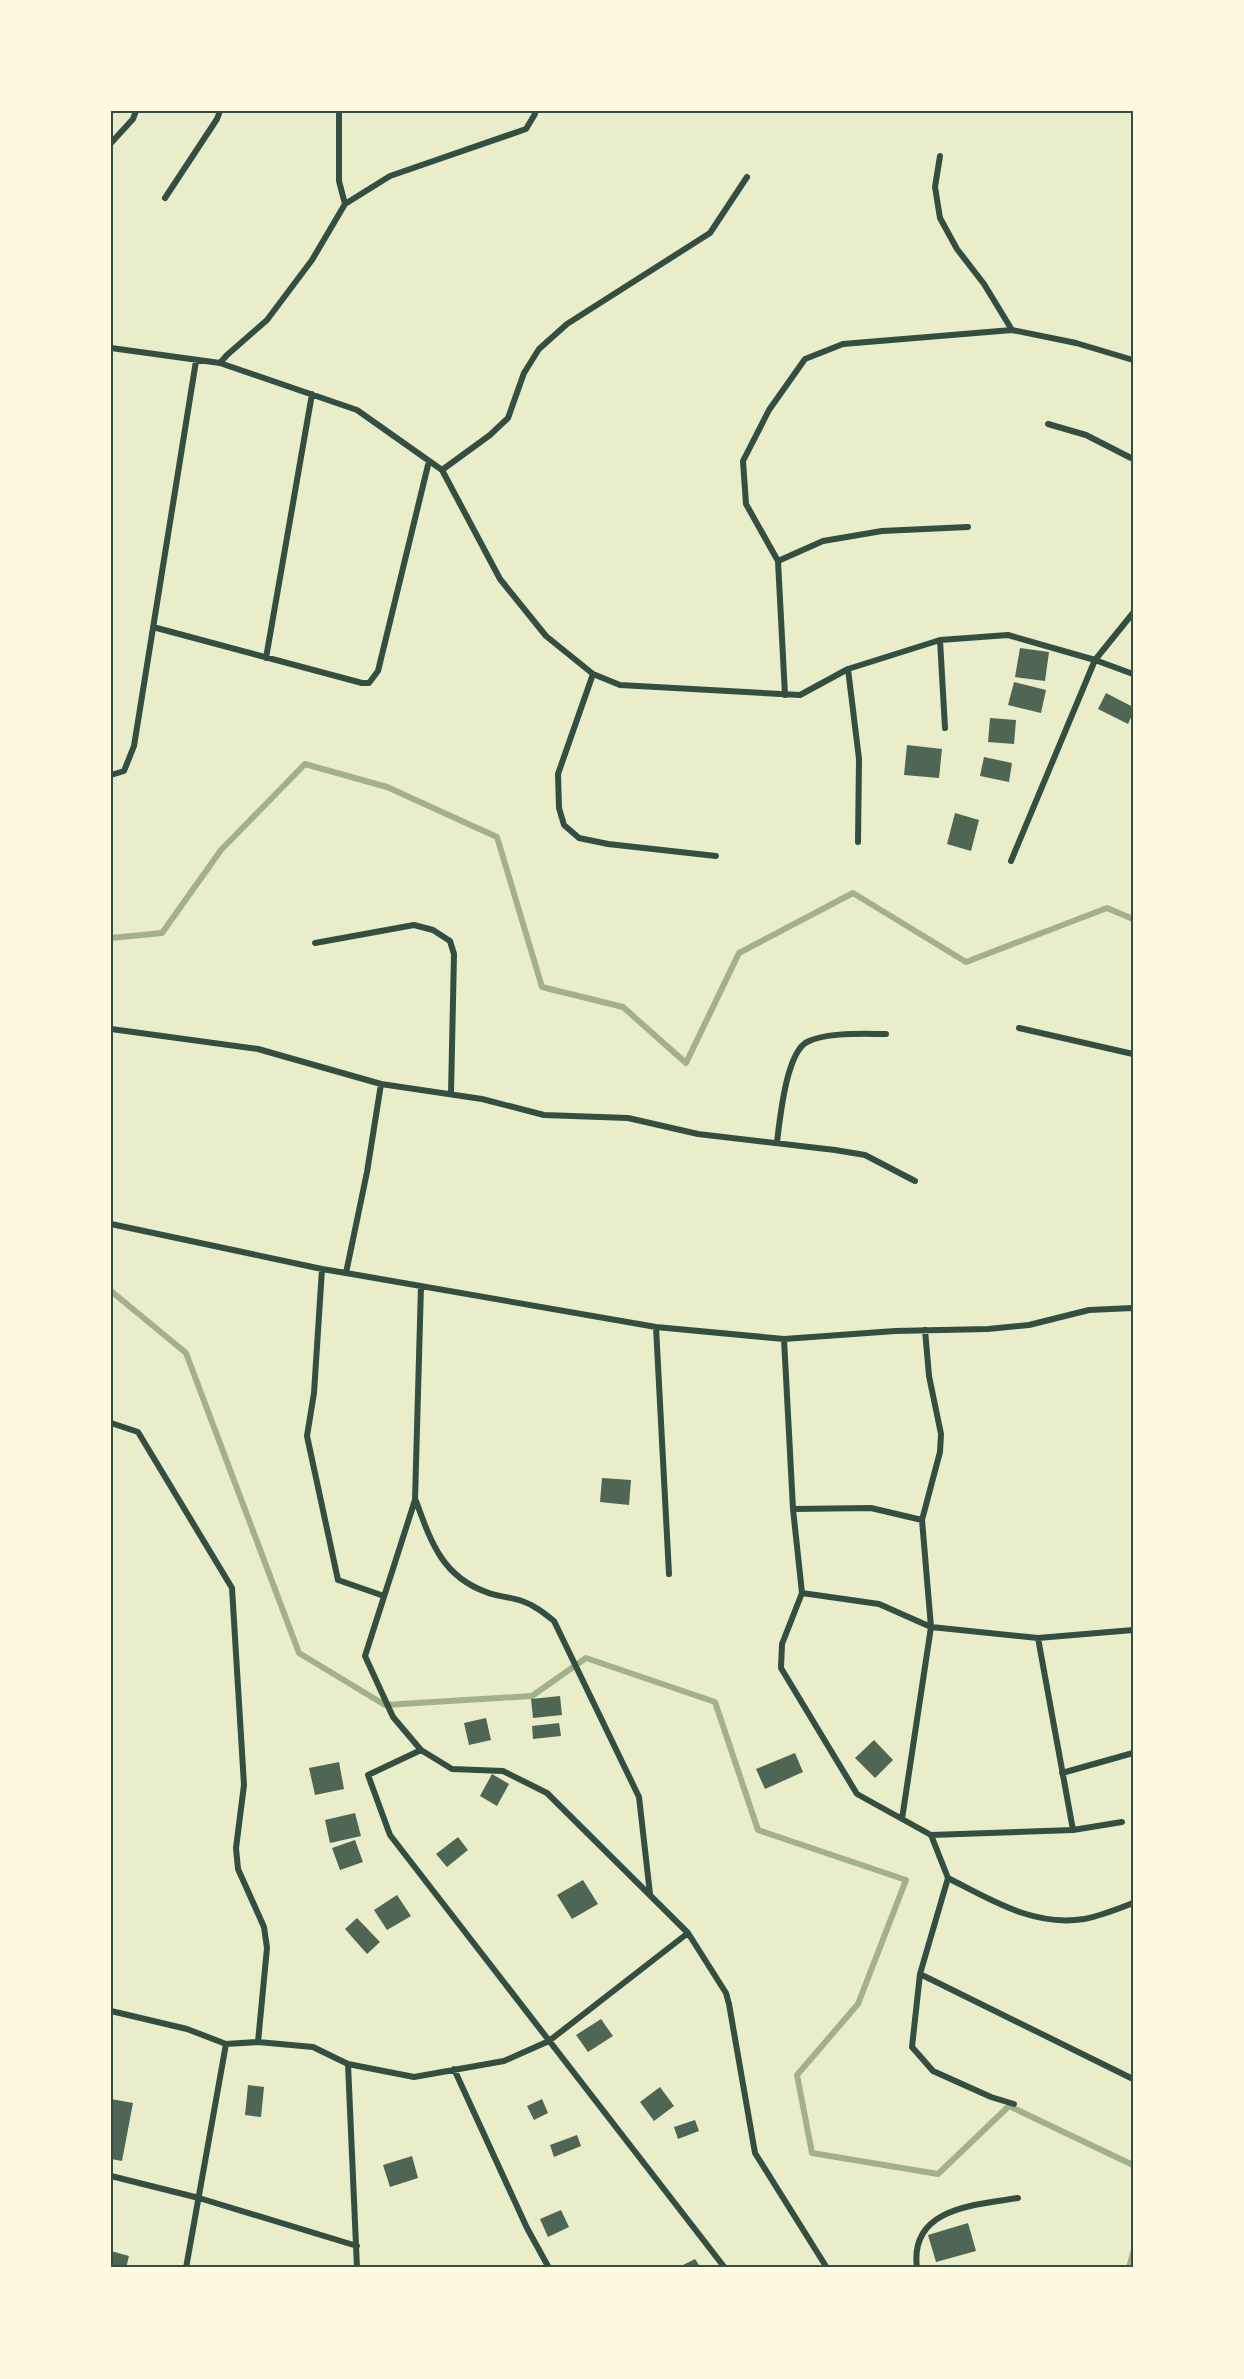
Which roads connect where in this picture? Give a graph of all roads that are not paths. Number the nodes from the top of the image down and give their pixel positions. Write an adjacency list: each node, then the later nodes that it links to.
1 (136, 111): 5 (street)
2 (220, 111): 8 (street)
3 (339, 111): 9 (street)
4 (534, 111): 9 (street)
5 (111, 143)
6 (940, 156): 10 (street)
7 (747, 177): 19 (street)
8 (165, 198)
9 (345, 204): 14 (street)
10 (1012, 330): 12 (street); 21 (street)
11 (111, 348): 13 (street)
12 (1133, 360)
13 (196, 361): 14 (street); 23 (street)
14 (220, 363): 15 (street)
15 (312, 394): 18 (street); 25 (street)
16 (1048, 424): 17 (street)
17 (1133, 459)
18 (429, 461): 19 (street); 25 (street)
19 (442, 470): 28 (street)
20 (968, 527): 21 (street)
21 (778, 561): 30 (street)
22 (1133, 613): 26 (street)
23 (153, 627): 25 (street); 32 (street)
24 (940, 640): 26 (street); 27 (street); 31 (street)
25 (266, 657)
26 (1095, 660): 29 (street); 35 (street)
27 (848, 669): 30 (street); 33 (street)
28 (593, 674): 30 (street); 34 (street)
29 (1133, 674)
30 (785, 695)
31 (945, 728)
32 (111, 775)
33 (858, 842)
34 (716, 856)
35 (1011, 861)
36 (315, 943): 42 (street)
37 (1019, 1028): 40 (street)
38 (111, 1029): 41 (street)
39 (885, 1034): 43 (street)
40 (1133, 1054)
41 (381, 1084): 42 (street); 47 (street)
42 (451, 1094): 43 (street)
43 (777, 1142): 44 (street)
44 (915, 1181)
45 (111, 1224): 46 (street)
46 (322, 1269): 47 (street); 59 (street)
47 (346, 1272): 48 (street)
48 (422, 1286): 50 (street); 54 (street)
49 (1133, 1308): 51 (street)
50 (656, 1327): 52 (street); 57 (street)
51 (925, 1330): 52 (street); 56 (street)
52 (784, 1339): 55 (street)
53 (111, 1422): 77 (street)
54 (416, 1500): 59 (street); 71 (street)
55 (794, 1509): 56 (street); 58 (street)
56 (922, 1520): 60 (street)
57 (669, 1574)
58 (802, 1593): 60 (street); 66 (street)
59 (384, 1596): 63 (street)
60 (931, 1627): 62 (street); 66 (street)
61 (1133, 1630): 62 (street)
62 (1038, 1638): 65 (street)
63 (421, 1750): 71 (street); 76 (street)
64 (1133, 1753): 65 (street)
65 (1062, 1773): 68 (street)
66 (902, 1819): 69 (street)
67 (1122, 1821): 68 (street)
68 (1073, 1830): 69 (street)
69 (931, 1835): 70 (street)
70 (948, 1878): 72 (street); 74 (street)
71 (650, 1894): 73 (street)
72 (1133, 1903)
73 (688, 1933): 76 (street); 91 (street)
74 (921, 1974): 81 (street); 82 (street)
75 (111, 2011): 78 (street)
76 (549, 2041): 80 (street); 90 (street)
77 (258, 2042): 78 (street); 79 (street)
78 (226, 2044): 84 (street)
79 (348, 2064): 80 (street); 86 (street)
80 (454, 2069): 89 (street)
81 (1133, 2079)
82 (1014, 2104)
83 (111, 2176): 84 (street)
84 (199, 2198): 86 (street); 87 (street)
85 (1018, 2198): 92 (street)
86 (357, 2247): 88 (street)
87 (186, 2268)
88 (357, 2268)
89 (549, 2268)
90 (725, 2268)
91 (827, 2268)
92 (916, 2268)

